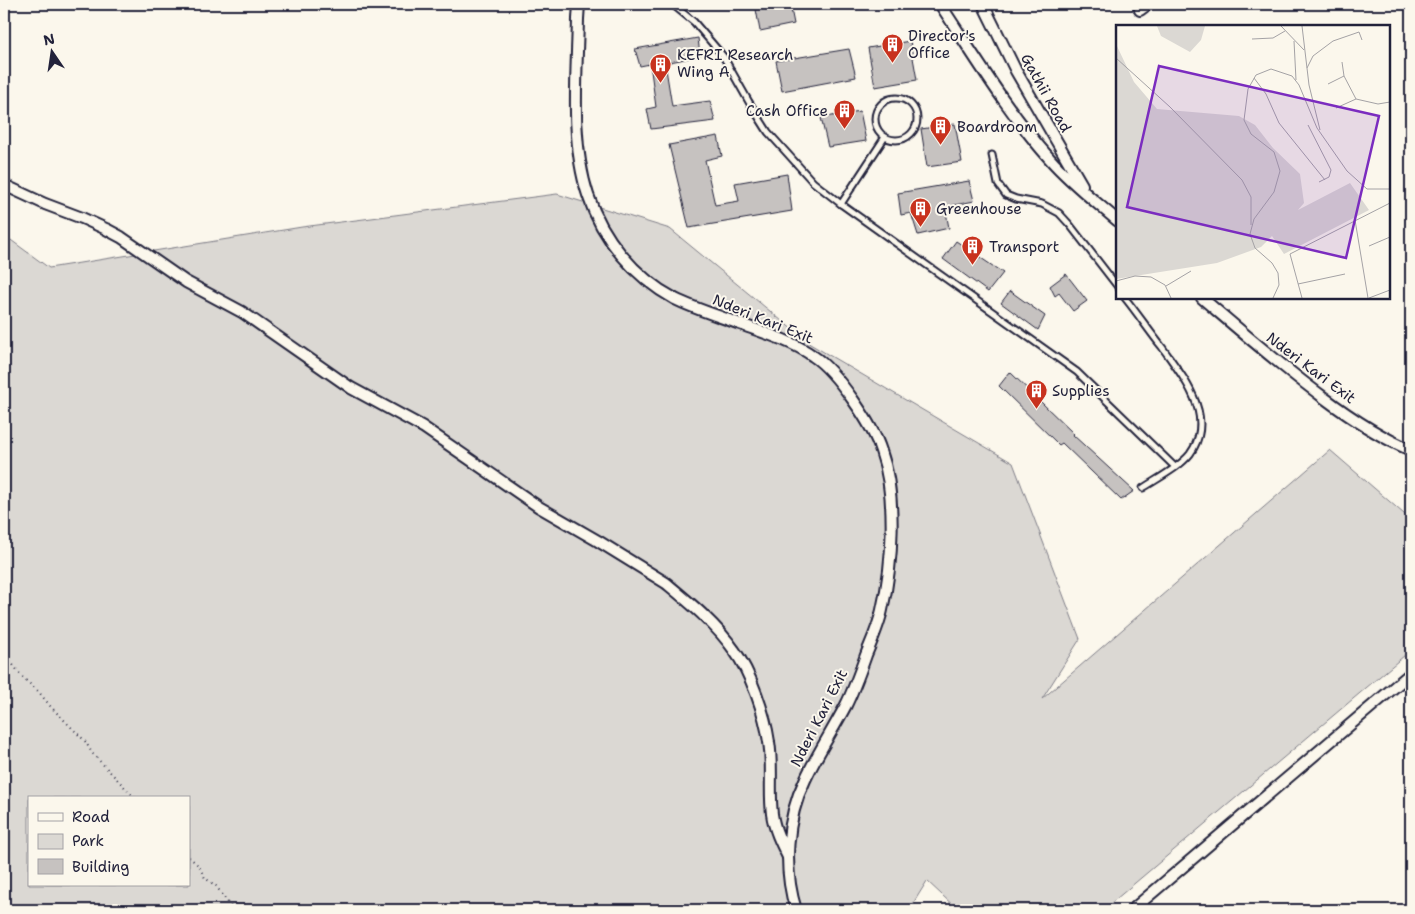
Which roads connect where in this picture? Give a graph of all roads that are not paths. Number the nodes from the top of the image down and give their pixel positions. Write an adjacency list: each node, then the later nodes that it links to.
1 (579, 4): 18 (street, Nderi Kari Exit)
2 (672, 4): 9 (lane)
3 (940, 4): 8 (street)
4 (983, 4): 8 (street, Gathii Road)
5 (885, 137): 5 (lane); 9 (lane)
6 (992, 155): 11 (lane)
7 (4, 185): 18 (street)
8 (1088, 194): 10 (street)
9 (841, 204): 15 (lane)
10 (1116, 219)
11 (1116, 284)
12 (1126, 299): 15 (lane)
13 (1203, 299): 14 (street, Nderi Kari Exit)
14 (1411, 450)
15 (1175, 467): 16 (lane)
16 (1143, 488)
17 (1411, 673): 20 (street)
18 (788, 857): 19 (street, Nderi Kari Exit)
19 (796, 910)
20 (1132, 910)

